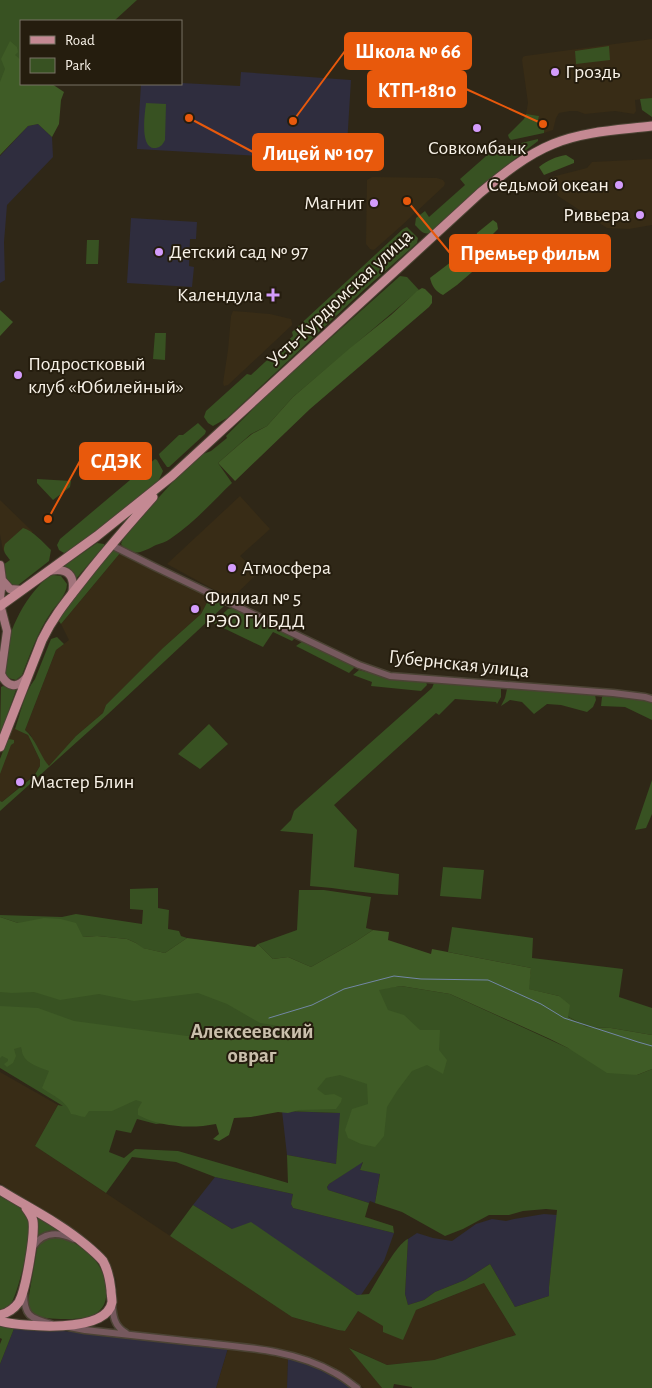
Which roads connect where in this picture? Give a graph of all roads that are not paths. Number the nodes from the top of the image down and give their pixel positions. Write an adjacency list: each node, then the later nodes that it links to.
1 (652, 126): 2 (main road, Усть-Курдюмская улица)
2 (172, 476): 3 (main road, Усть-Курдюмская улица); 5 (main road, Усть-Курдюмская улица)
3 (111, 544): 8 (main road, Усть-Курдюмская улица); 12 (street, Губернская улица)
4 (0, 565): 6 (main road)
5 (49, 571): 7 (main road, Усть-Курдюмская улица); 8 (main road)
6 (2, 580): 7 (main road); 9 (main road)
7 (22, 590): 10 (main road, Усть-Курдюмская улица)
8 (72, 594): 11 (main road, Усть-Курдюмская улица)
9 (0, 598)
10 (0, 605): 11 (main road)
11 (29, 674): 13 (main road, Усть-Курдюмская улица)
12 (652, 699)
13 (0, 747)
14 (0, 1190): 15 (main road)
15 (22, 1204): 16 (main road); 17 (main road)
16 (88, 1247): 17 (street); 19 (main road)
17 (32, 1249): 18 (main road)
18 (24, 1287): 20 (main road); 22 (street)
19 (112, 1302): 22 (main road); 23 (street)
20 (0, 1315)
21 (0, 1322): 22 (main road)
22 (62, 1326): 23 (street)
23 (129, 1335): 24 (street)
24 (357, 1388)

